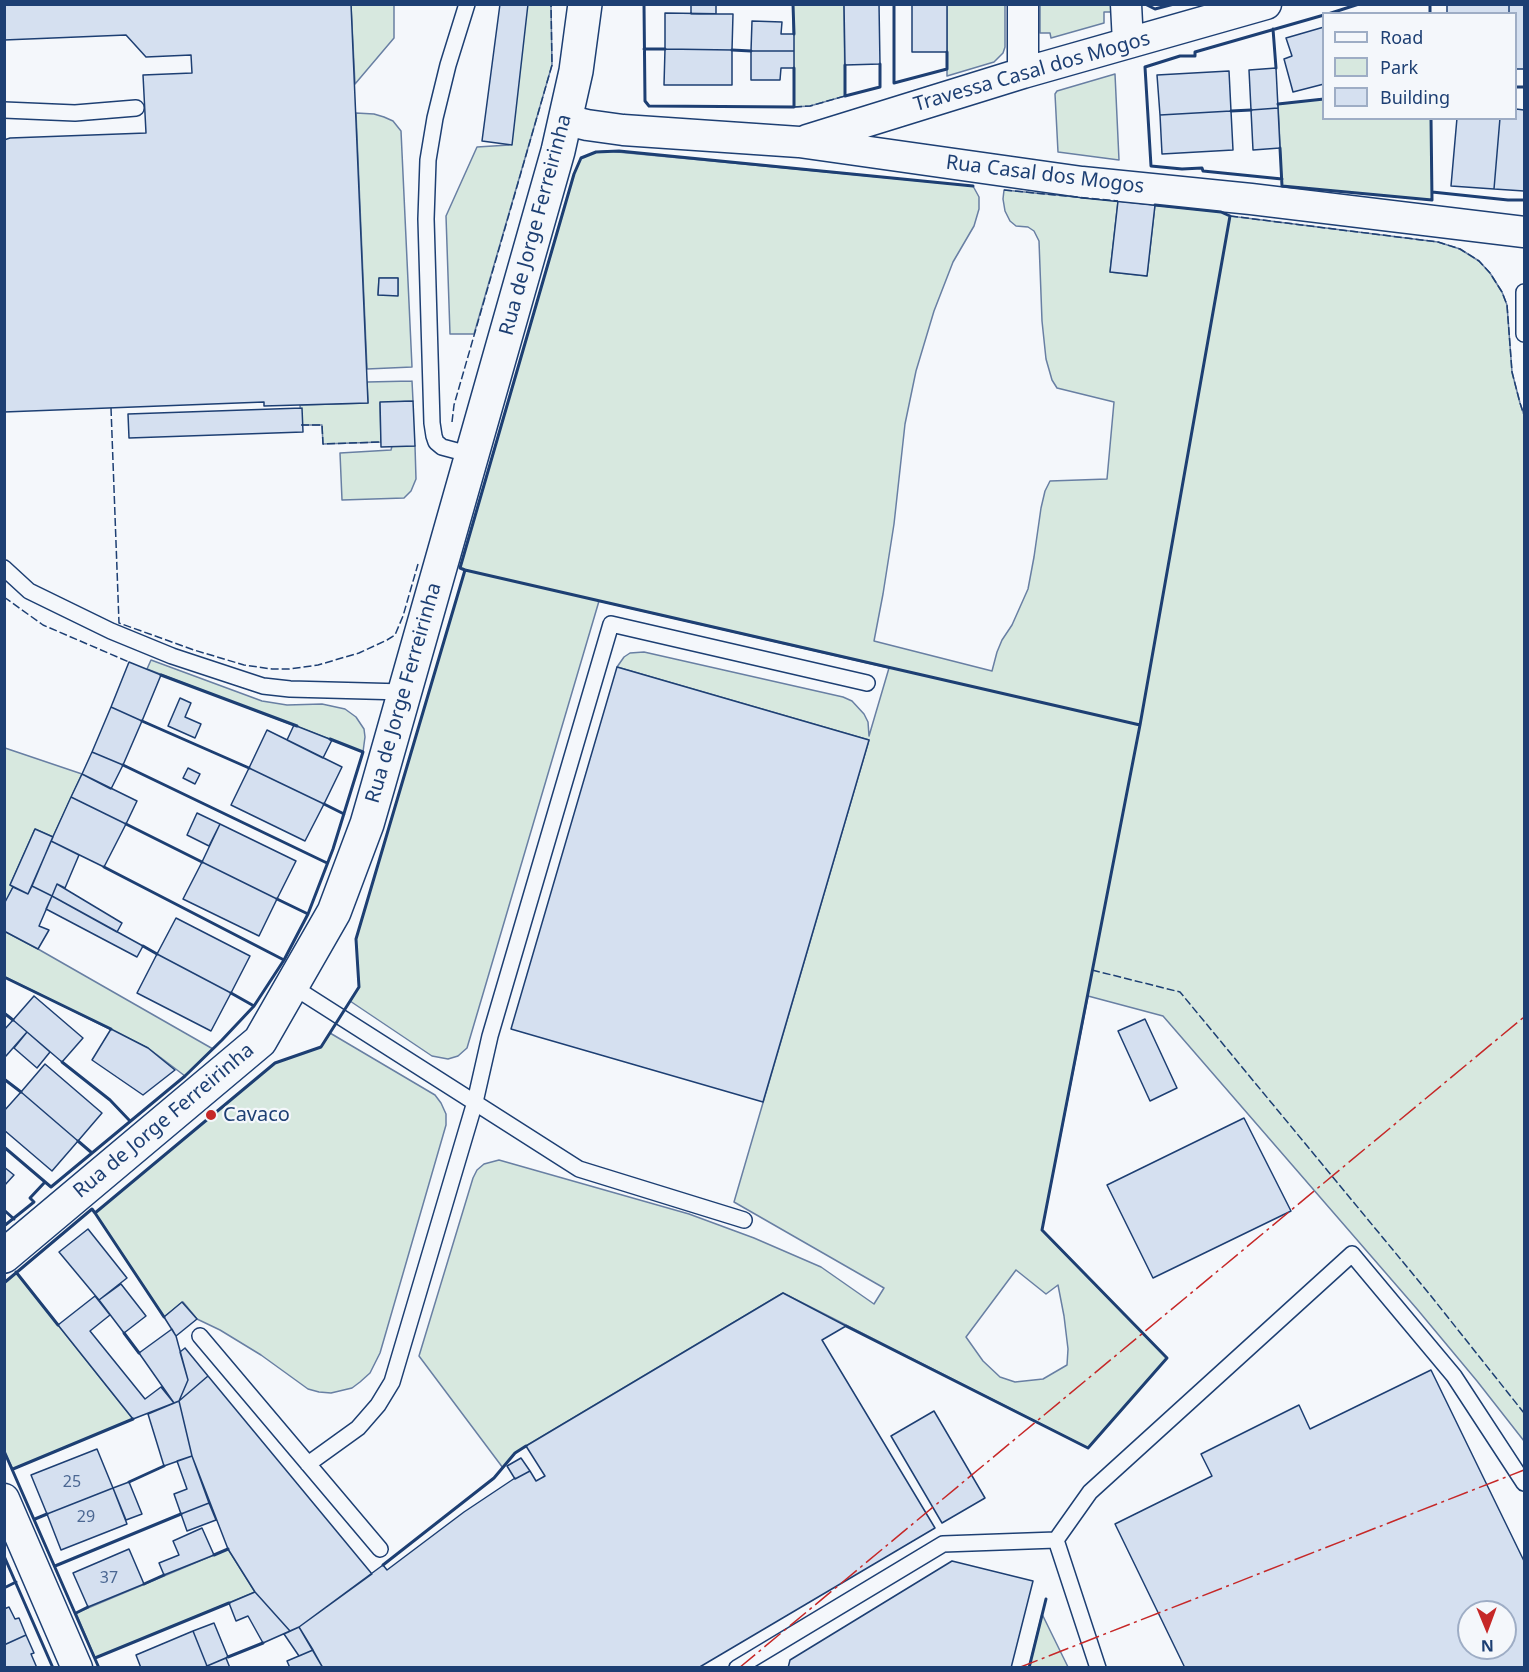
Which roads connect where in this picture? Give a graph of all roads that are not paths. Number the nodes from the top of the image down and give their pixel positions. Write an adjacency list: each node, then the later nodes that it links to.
1 (467, 4): 15 (lane)
2 (585, 4): 10 (street, Rua de Jorge Ferreirinha)
3 (1023, 4): 7 (street)
4 (1126, 4): 6 (street)
5 (1266, 4): 6 (street, Travessa Casal dos Mogos)
6 (1128, 43): 7 (street, Travessa Casal dos Mogos)
7 (1023, 73): 11 (street, Travessa Casal dos Mogos)
8 (136, 108): 9 (lane)
9 (4, 110)
10 (566, 120): 11 (street, Rua Casal dos Mogos); 15 (street, Rua de Jorge Ferreirinha)
11 (799, 142): 12 (street, Rua Casal dos Mogos)
12 (1524, 232)
13 (1524, 292): 14 (lane)
14 (1524, 334)
15 (472, 455): 18 (street, Rua de Jorge Ferreirinha)
16 (4, 568): 18 (lane)
17 (867, 682): 20 (lane)
18 (404, 692): 19 (street, Rua de Jorge Ferreirinha)
19 (292, 986): 20 (lane); 22 (street, Rua de Jorge Ferreirinha)
20 (475, 1102): 21 (lane); 24 (lane)
21 (744, 1220)
22 (4, 1256)
23 (200, 1336): 24 (lane)
24 (308, 1464): 28 (lane)
25 (1524, 1483): 27 (lane)
26 (4, 1499): 29 (street)
27 (1056, 1540): 30 (lane); 31 (lane)
28 (380, 1549)
29 (77, 1668)
30 (737, 1668)
31 (1098, 1668)

